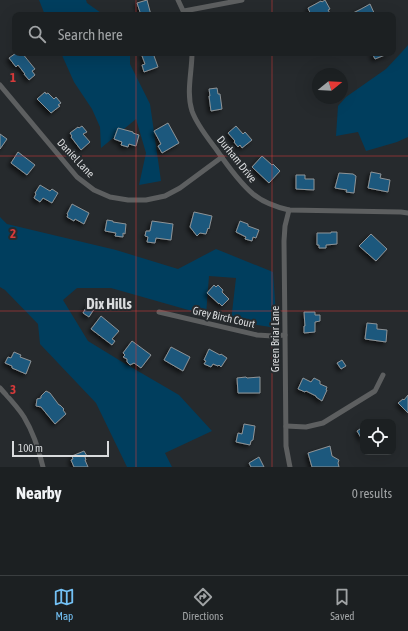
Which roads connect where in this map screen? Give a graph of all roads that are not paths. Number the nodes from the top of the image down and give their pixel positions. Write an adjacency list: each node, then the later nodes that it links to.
1 (178, 0): 3 (street)
2 (242, 0): 4 (street)
3 (184, 12)
4 (189, 12)
5 (192, 56): 7 (street, Durham Drive)
6 (0, 85): 7 (street, Daniel Lane)
7 (222, 157): 8 (street, Durham Drive)
8 (289, 210): 9 (street, Durham Drive); 11 (street, Green Briar Lane)
9 (408, 213)
10 (159, 312): 11 (street, Grey Birch Court)
11 (284, 335): 14 (street, Green Briar Lane)
12 (383, 375): 14 (street)
13 (0, 388): 15 (street)
14 (286, 426): 16 (street, Green Briar Lane)
15 (43, 467)
16 (290, 467)

